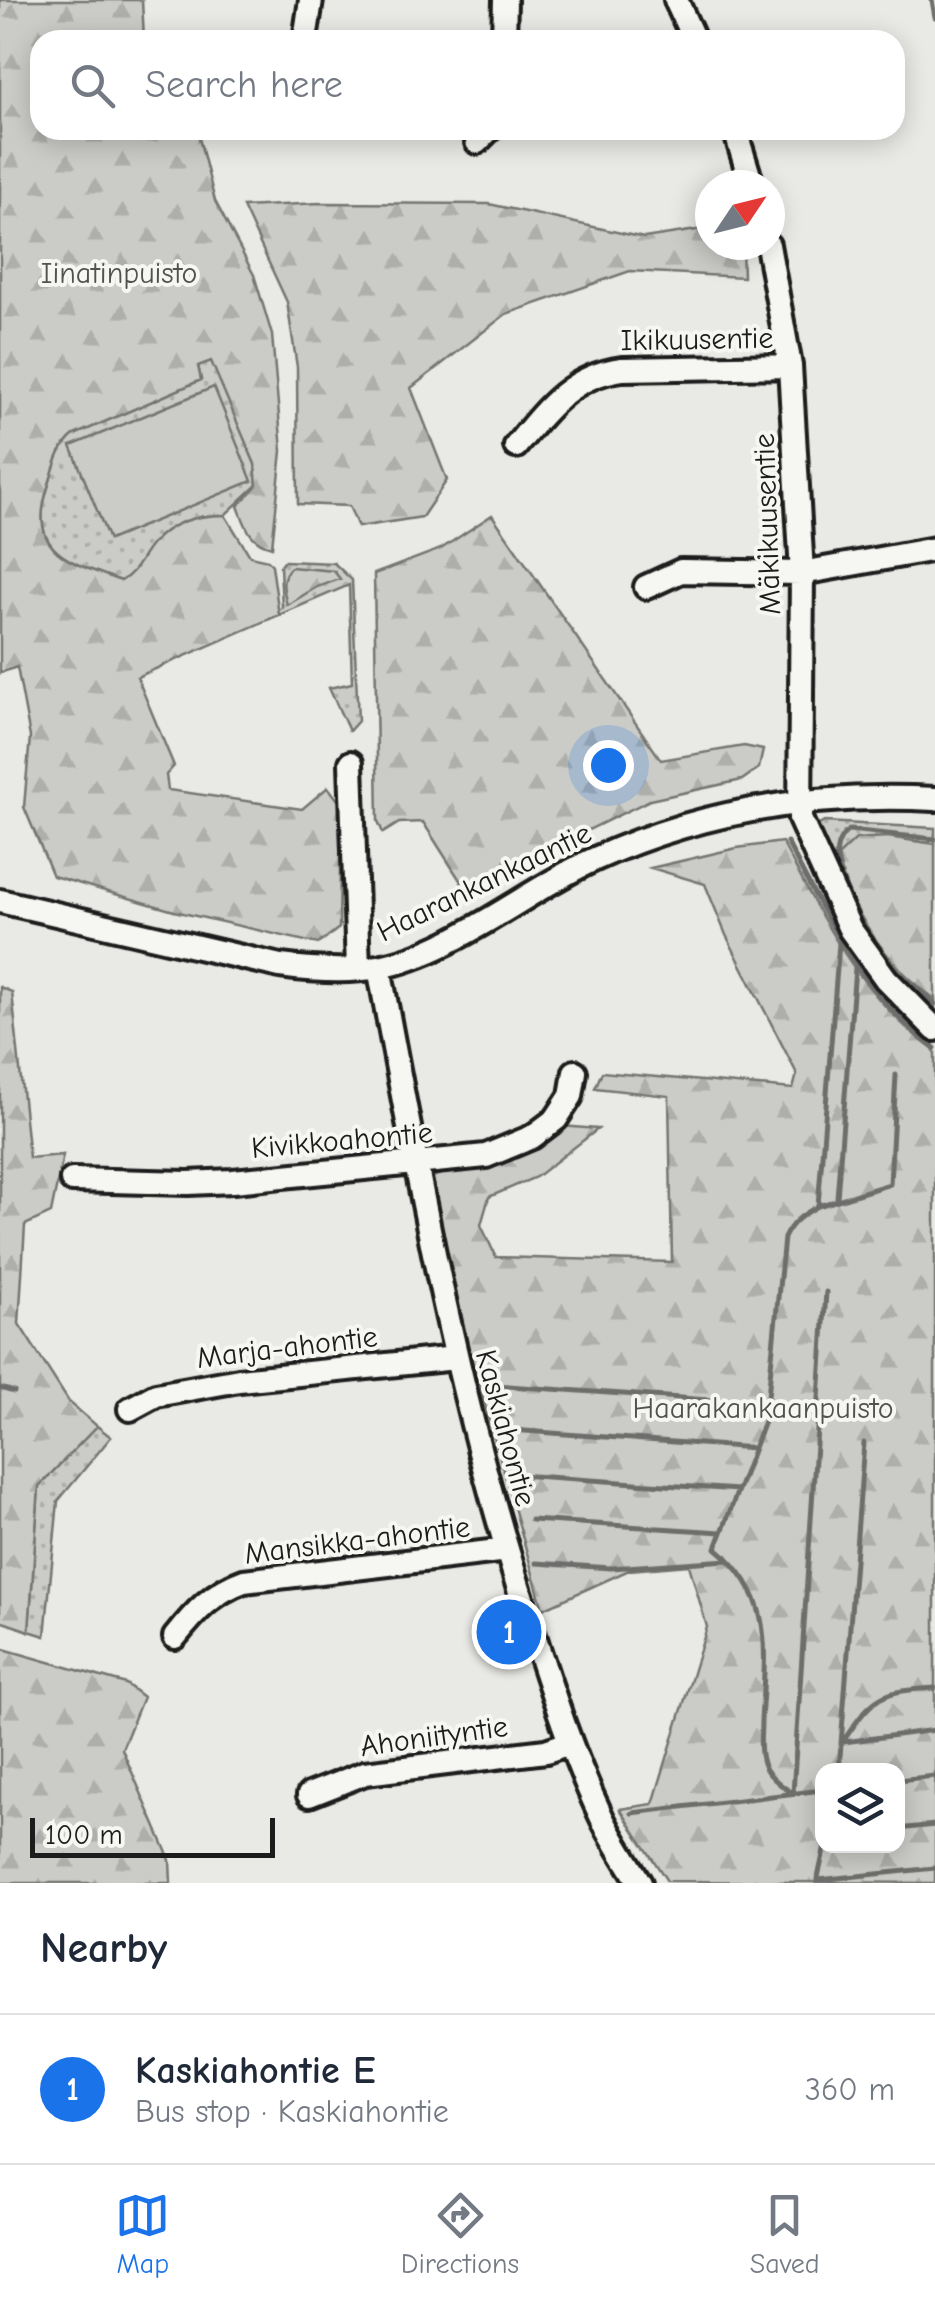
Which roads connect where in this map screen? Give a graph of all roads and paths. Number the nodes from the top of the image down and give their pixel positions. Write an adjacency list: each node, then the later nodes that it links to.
1 (311, 0): 4 (street)
2 (506, 0): 5 (street)
3 (676, 0): 6 (street)
4 (306, 30)
5 (504, 30)
6 (690, 30)
7 (739, 140): 8 (street)
8 (748, 170)
9 (771, 260): 10 (street, Mäkikuusentie)
10 (790, 366): 11 (street, Ikikuusentie); 13 (street, Mäkikuusentie)
11 (516, 446)
12 (935, 550): 13 (street)
13 (802, 573): 14 (street); 17 (street, Mäkikuusentie)
14 (646, 587)
15 (351, 763): 19 (street, Kaskiahontie)
16 (935, 799): 17 (street, Haarankankaantie)
17 (800, 802): 19 (street, Haarankankaantie); 20 (street, Mäkikuusentie)
18 (0, 901): 19 (street, Haarankankaantie)
19 (368, 968): 22 (street, Kaskiahontie)
20 (935, 1029)
21 (575, 1072): 22 (street, Kivikkoahontie)
22 (414, 1164): 23 (street, Kivikkoahontie); 24 (street, Kaskiahontie)
23 (72, 1180)
24 (456, 1358): 25 (street, Marja-ahontie); 26 (street, Kaskiahontie)
25 (130, 1410)
26 (506, 1550): 27 (street, Mansikka-ahontie); 28 (street, Kaskiahontie)
27 (175, 1638)
28 (569, 1743): 29 (street, Ahoniityntie); 30 (street, Kaskiahontie)
29 (308, 1795)
30 (640, 1883)

